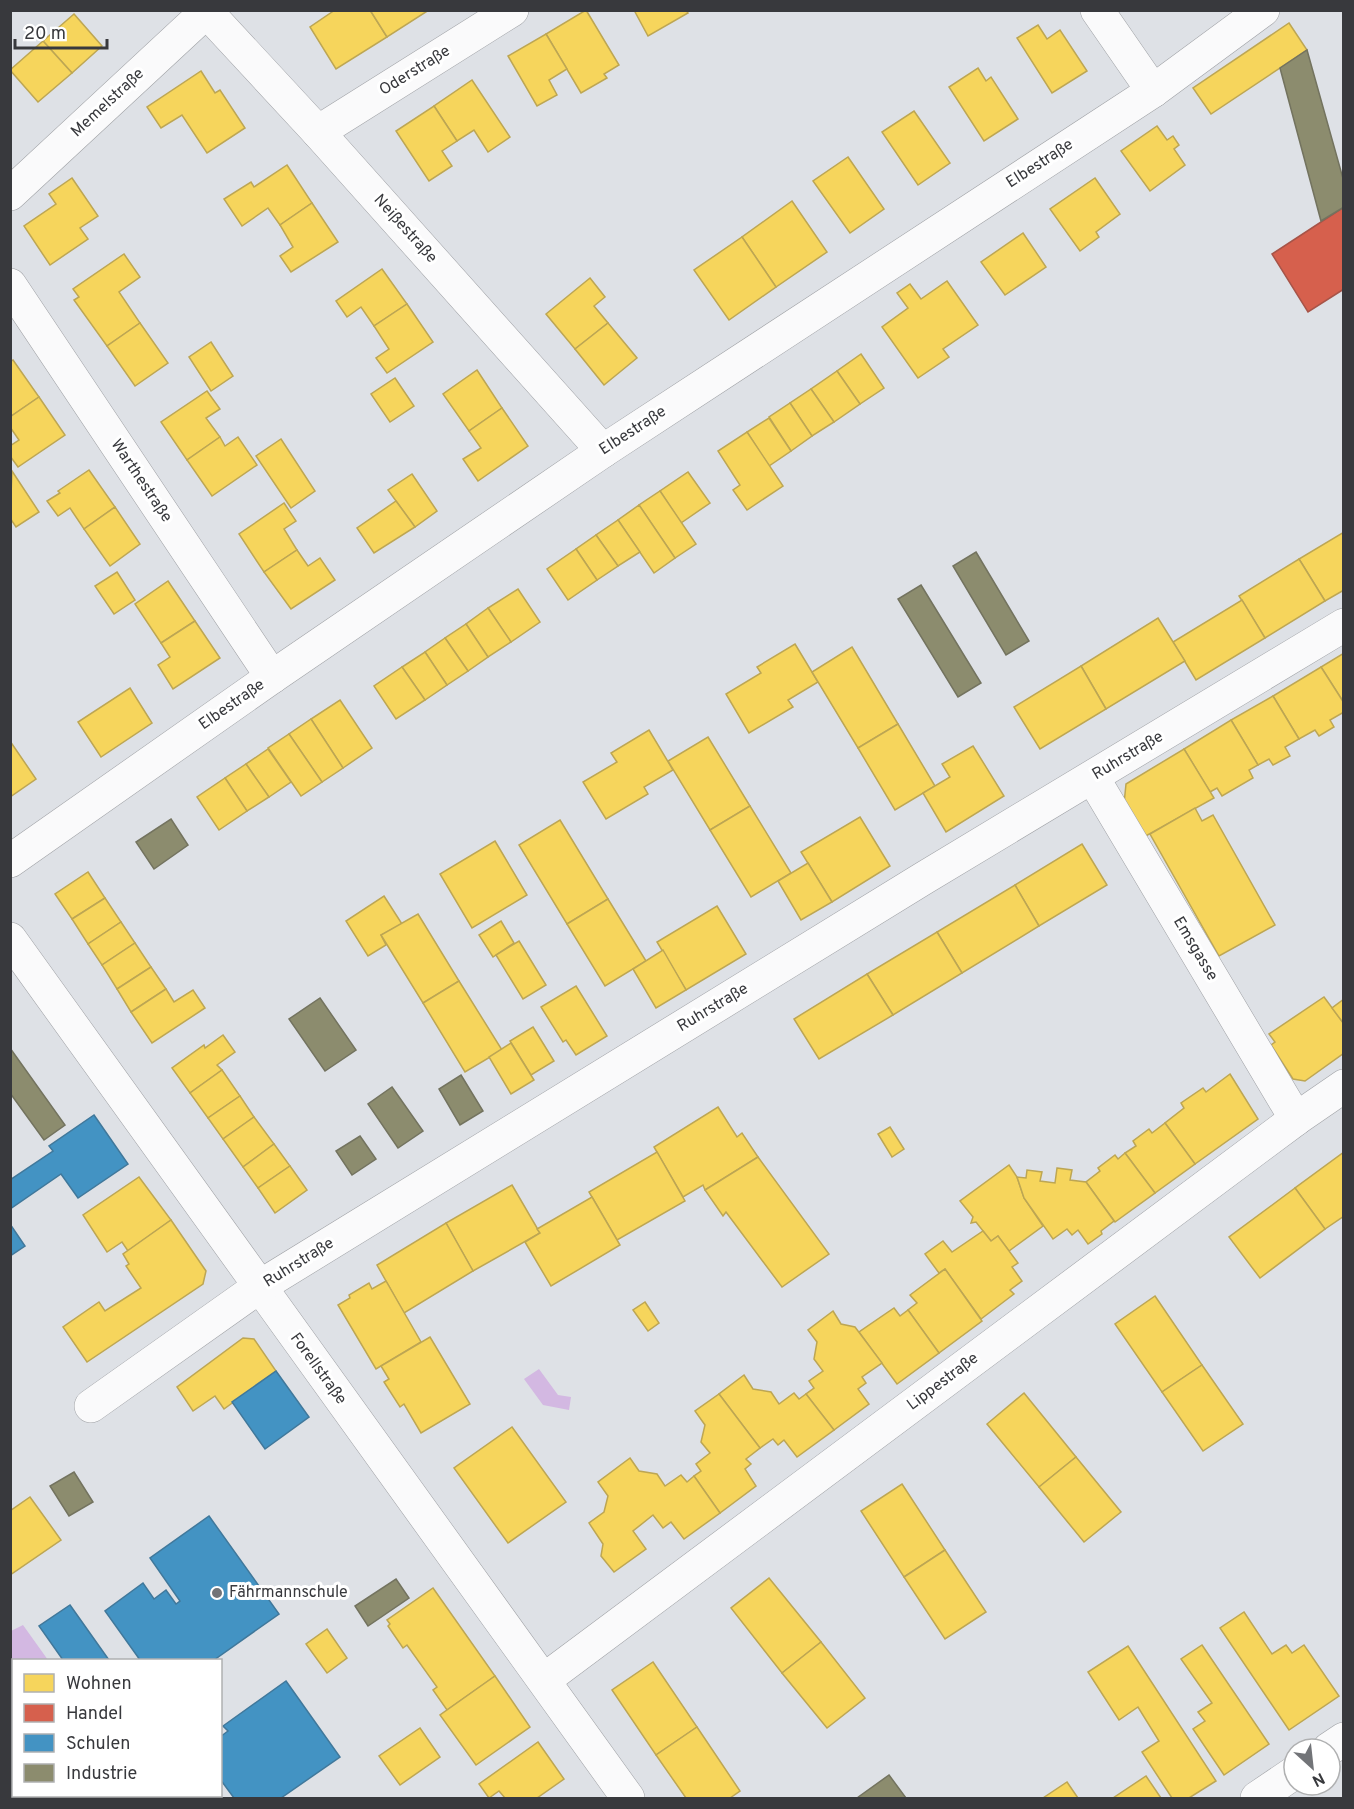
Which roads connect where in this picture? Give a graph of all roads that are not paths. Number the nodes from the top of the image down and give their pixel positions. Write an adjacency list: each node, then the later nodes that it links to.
1 (512, 10): 6 (street, Oderstraße)
2 (1097, 10): 5 (street)
3 (1263, 10): 5 (street, Elbestraße)
4 (205, 11): 6 (street, Neißestraße); 7 (street, Memelstraße)
5 (1153, 91): 9 (street, Elbestraße)
6 (318, 132): 9 (street, Neißestraße)
7 (10, 194)
8 (10, 285): 11 (street, Warthestraße)
9 (603, 451): 11 (street, Elbestraße)
10 (1344, 625): 12 (street, Ruhrstraße)
11 (272, 677): 13 (street, Elbestraße)
12 (1093, 778): 16 (street, Emsgasse); 17 (street, Ruhrstraße)
13 (10, 861)
14 (10, 939): 17 (street, Forellstraße)
15 (1344, 1086): 16 (street, Lippestraße)
16 (1296, 1119): 19 (street, Lippestraße)
17 (259, 1287): 18 (street, Ruhrstraße); 19 (street, Forellstraße)
18 (91, 1406)
19 (544, 1680): 21 (street, Forellstraße)
20 (1282, 1781): 22 (street)
21 (628, 1798)
22 (1257, 1798)

